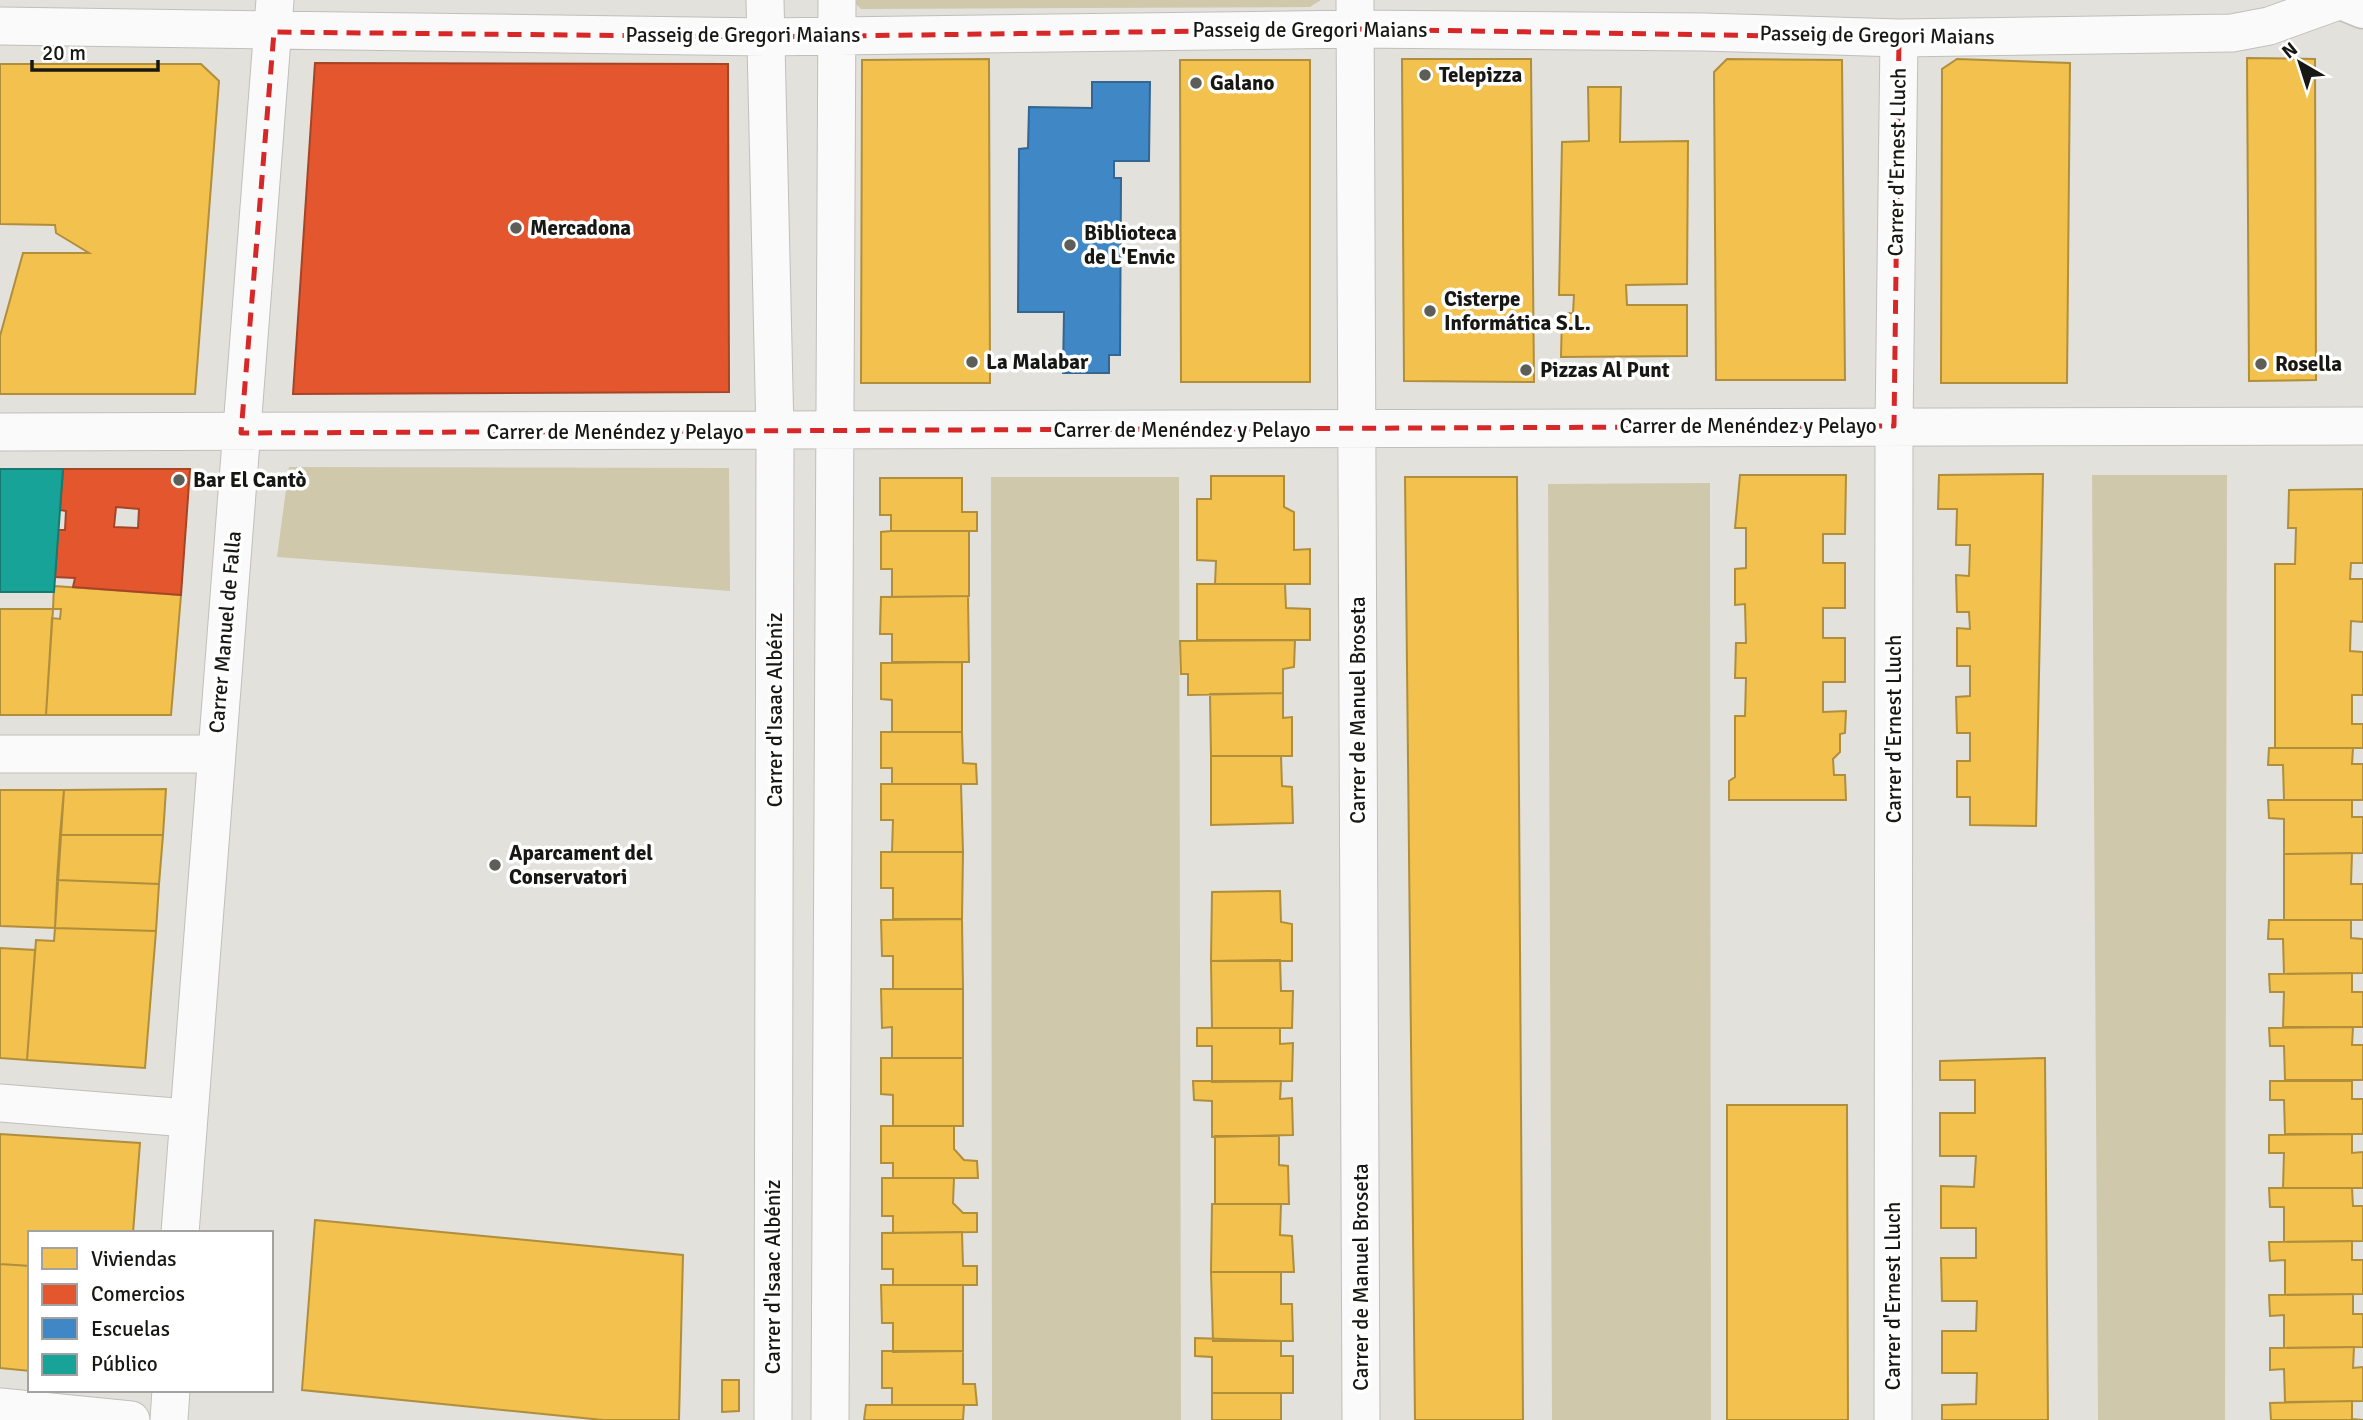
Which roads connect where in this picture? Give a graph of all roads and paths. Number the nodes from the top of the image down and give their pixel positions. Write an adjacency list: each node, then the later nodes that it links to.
1 (765, 0): 8 (street, Carrer d'Isaac Albéniz)
2 (2341, 0): 3 (street); 9 (street, Passeig de Gregori Maians)
3 (2363, 9)
4 (1355, 15): 6 (street, Passeig de Gregori Maians); 9 (street, Passeig de Gregori Maians); 13 (street, Carrer de Manuel Broseta)
5 (274, 16): 7 (street, Passeig de Gregori Maians); 8 (street, Passeig de Gregori Maians); 16 (street, Carrer Manuel de Falla)
6 (837, 18): 8 (street, Passeig de Gregori Maians); 12 (street)
7 (0, 26)
8 (766, 37): 15 (street, Carrer d'Isaac Albéniz)
9 (1899, 38): 10 (street, Carrer d'Ernest Lluch)
10 (1894, 426): 11 (street, Carrer de Menéndez y Pelayo); 13 (street, Carrer de Menéndez y Pelayo); 29 (street, Carrer d'Ernest Lluch)
11 (2363, 426)
12 (833, 430): 13 (street, Carrer de Menéndez y Pelayo); 15 (street, Carrer de Menéndez y Pelayo); 27 (street)
13 (1356, 430): 28 (street, Carrer de Manuel Broseta)
14 (0, 432): 16 (street, Carrer de Menéndez y Pelayo)
15 (775, 432): 16 (street, Carrer de Menéndez y Pelayo); 26 (street, Carrer d'Isaac Albéniz)
16 (242, 433): 18 (street, Carrer Manuel de Falla)
17 (0, 754): 18 (street)
18 (215, 754): 20 (street, Carrer Manuel de Falla)
19 (0, 1103): 20 (street)
20 (187, 1118): 21 (street, Carrer Manuel de Falla)
21 (180, 1231)
22 (171, 1392): 25 (street)
23 (0, 1407): 24 (street)
24 (131, 1420)
25 (169, 1420)
26 (773, 1420)
27 (830, 1420)
28 (1362, 1420)
29 (1893, 1420)

